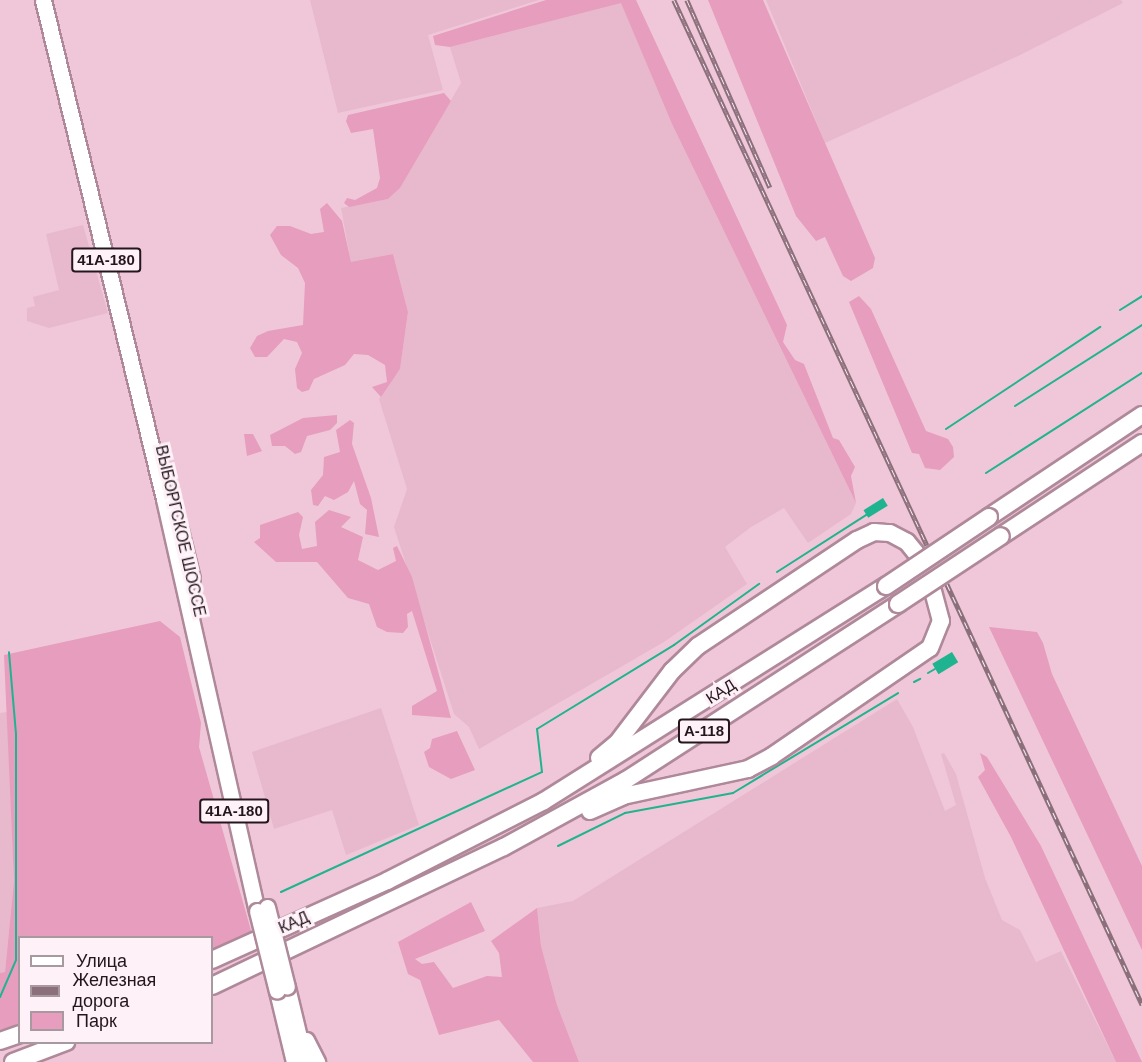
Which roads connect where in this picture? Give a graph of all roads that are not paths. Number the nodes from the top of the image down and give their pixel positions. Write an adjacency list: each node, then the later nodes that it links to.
1 (43, 0): 9 (main road, ВЫБОРГСКОЕ ШОССЕ / 41А-180)
2 (54, 0): 9 (main road, ВЫБОРГСКОЕ ШОССЕ / 41А-180)
3 (1142, 415): 7 (highway, КАД / А-118, bridge)
4 (1142, 443): 8 (highway, КАД / А-118, bridge)
5 (916, 553): 7 (highway)
6 (933, 592): 8 (highway)
7 (501, 823): 10 (highway, КАД / А-118)
8 (504, 847): 11 (highway, КАД / А-118)
9 (262, 909): 12 (main road, ВЫБОРГСКОЕ ШОССЕ / 41А-180, bridge)
10 (213, 960)
11 (213, 986)
12 (282, 989): 13 (main road, ВЫБОРГСКОЕ ШОССЕ / 41А-180); 18 (main road, ВЫБОРГСКОЕ ШОССЕ / 41А-180)
13 (294, 1016): 19 (main road, ВЫБОРГСКОЕ ШОССЕ / 41А-180); 20 (main road)
14 (18, 1035): 15 (highway)
15 (0, 1041)
16 (61, 1044): 17 (highway)
17 (13, 1062)
18 (294, 1062)
19 (305, 1062)
20 (317, 1062)

